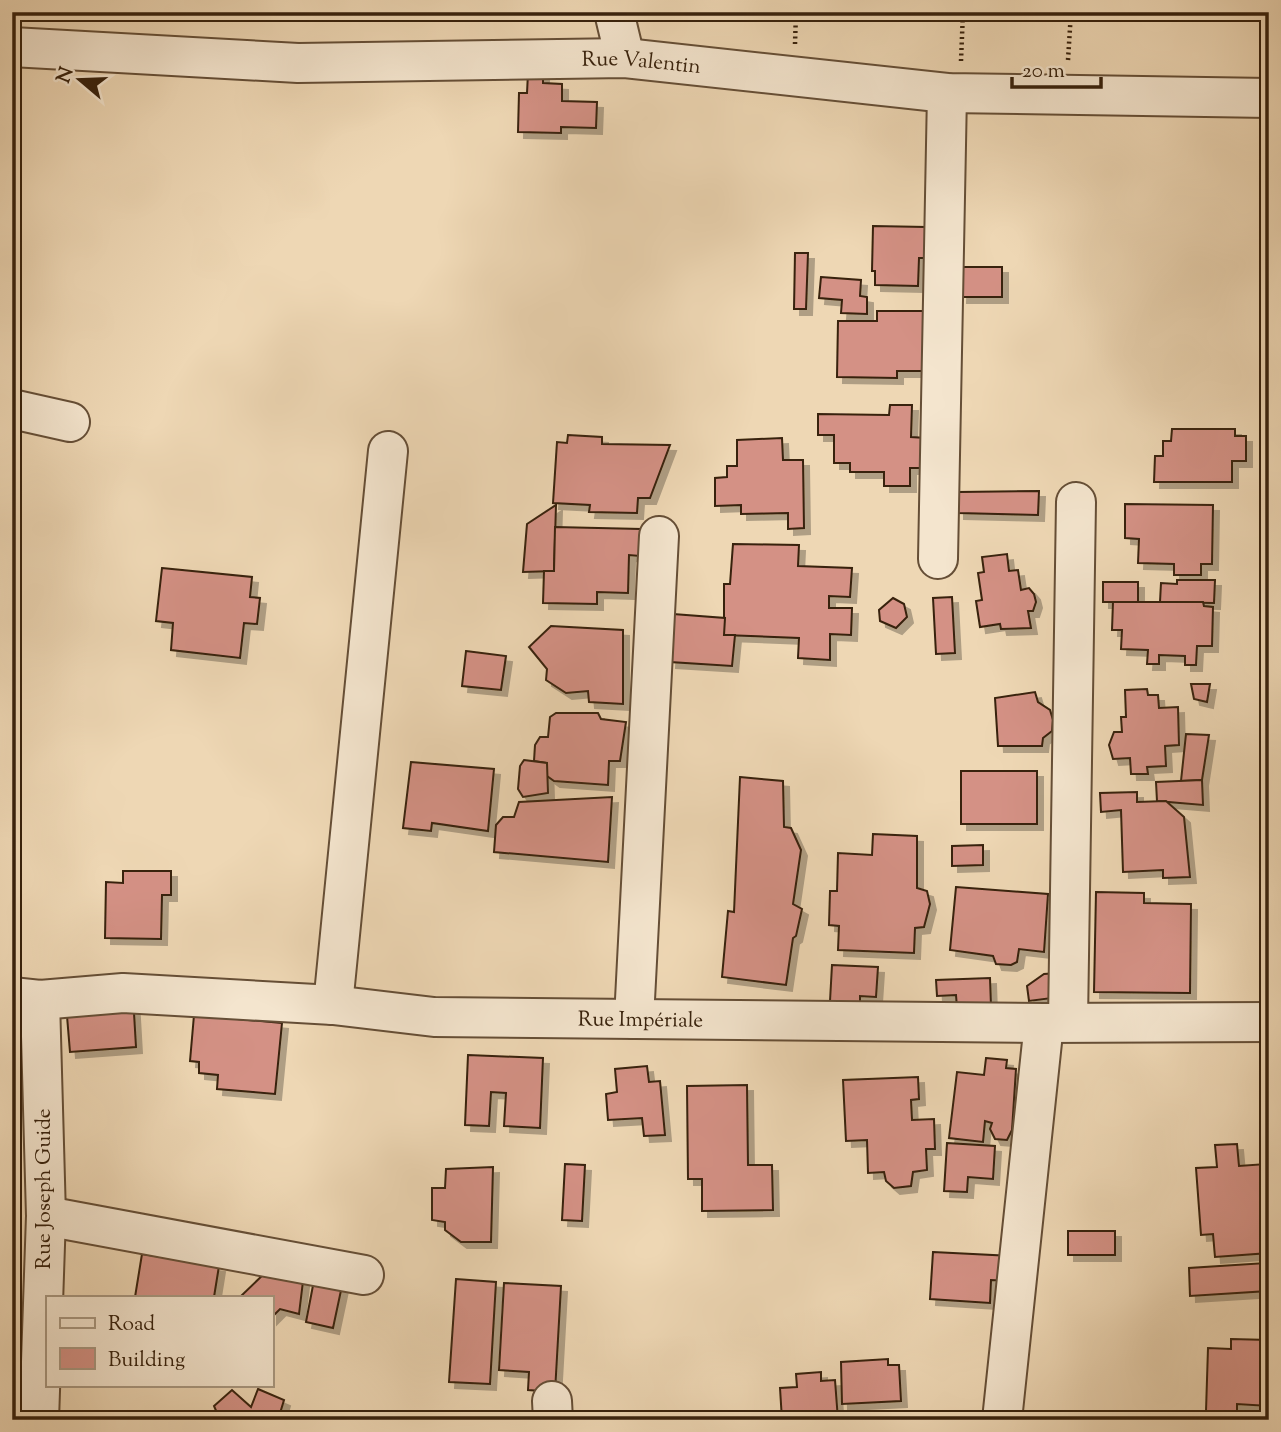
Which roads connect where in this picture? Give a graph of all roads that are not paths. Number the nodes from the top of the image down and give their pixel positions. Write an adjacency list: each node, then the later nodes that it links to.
1 (614, 12): 3 (street)
2 (12, 47): 3 (street, Rue Valentin)
3 (625, 58): 4 (street, Rue Valentin)
4 (953, 93): 5 (street, Rue Valentin); 11 (street)
5 (1269, 98)
6 (12, 409): 7 (street)
7 (70, 422)
8 (388, 451): 13 (street)
9 (1076, 502): 15 (street)
10 (659, 536): 14 (street)
11 (938, 559)
12 (26, 999): 13 (street, Rue Impériale); 17 (street, Rue Joseph Guide)
13 (333, 1004): 14 (street, Rue Impériale)
14 (634, 1018): 15 (street, Rue Impériale)
15 (1056, 1022): 16 (street, Rue Impériale); 20 (street)
16 (1269, 1022)
17 (46, 1216): 18 (street); 19 (street, Rue Joseph Guide)
18 (364, 1275)
19 (39, 1420)
20 (1002, 1420)

